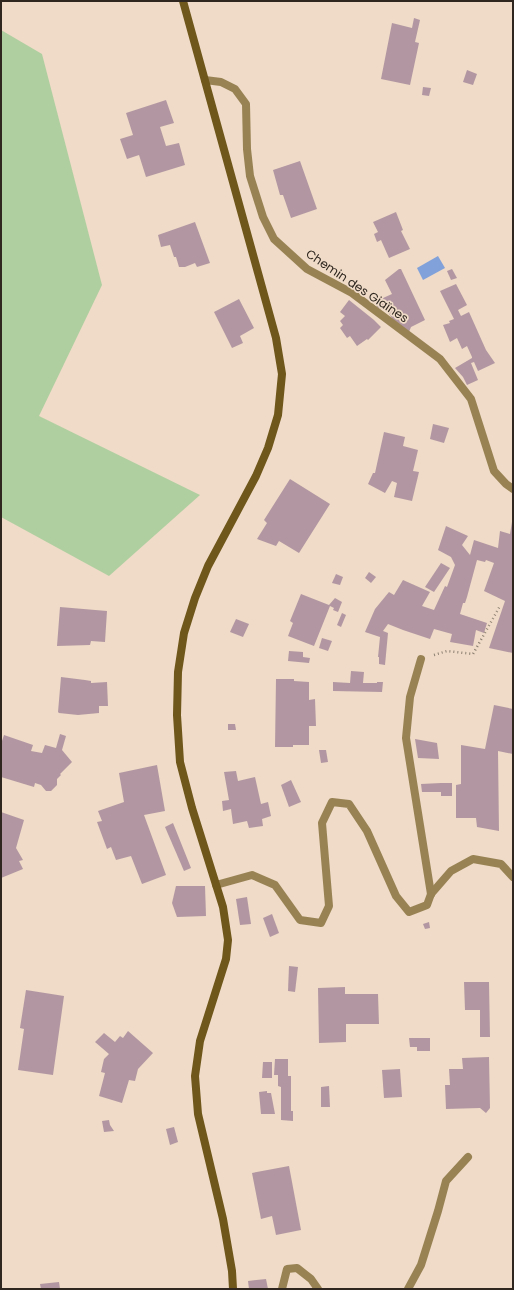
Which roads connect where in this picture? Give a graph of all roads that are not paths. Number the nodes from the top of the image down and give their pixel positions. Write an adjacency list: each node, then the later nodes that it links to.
1 (183, 1): 2 (street)
2 (205, 80): 3 (street, Chemin des Giaïnes); 6 (street)
3 (513, 489)
4 (421, 659): 7 (street)
5 (513, 877): 7 (street)
6 (216, 885): 7 (street); 9 (street)
7 (431, 894)
8 (468, 1157): 12 (street)
9 (233, 1289)
10 (282, 1289): 11 (street)
11 (318, 1289)
12 (408, 1289)

